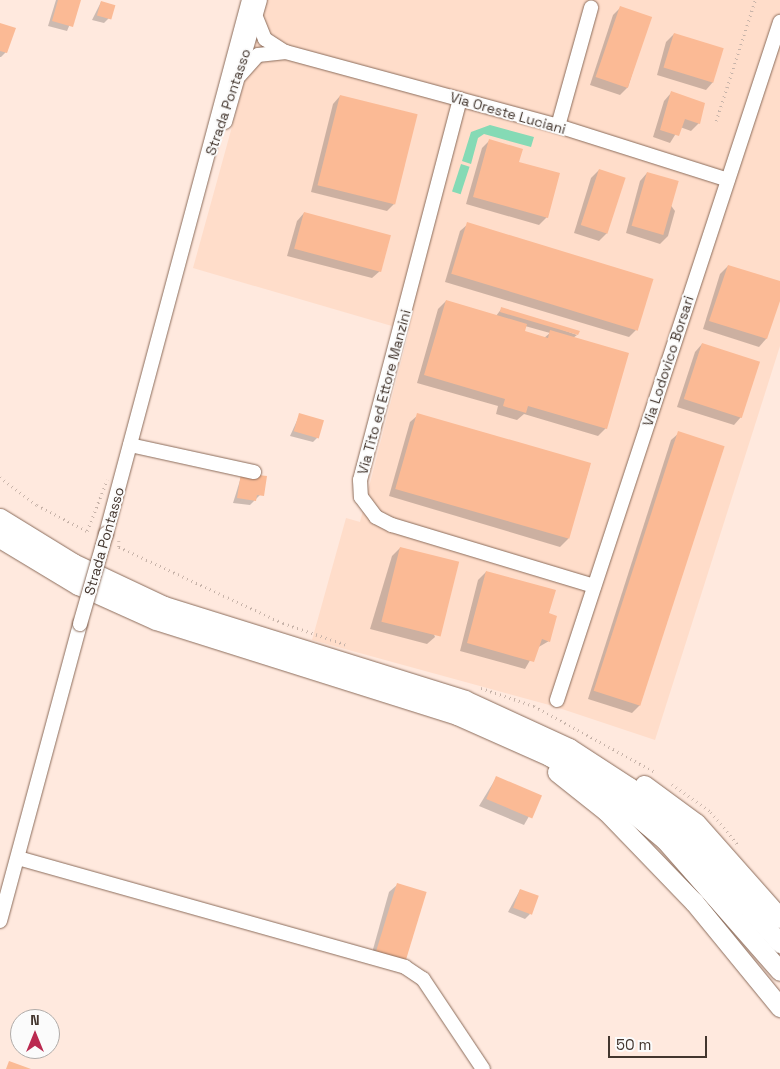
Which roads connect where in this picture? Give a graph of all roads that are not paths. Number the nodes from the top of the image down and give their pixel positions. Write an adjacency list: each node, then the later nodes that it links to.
1 (255, 3): 4 (street, Strada Pontasso); 5 (street, Via Oreste Luciani); 8 (street, Strada Pontasso)
2 (591, 8): 9 (street)
3 (780, 22): 11 (street, Via Lodovico Borsari)
4 (247, 38): 5 (street, Strada Pontasso); 6 (street, Strada Pontasso); 8 (street, Strada Pontasso)
5 (286, 52): 6 (street, Via Oreste Luciani); 7 (street, Via Oreste Luciani)
6 (240, 75): 10 (street, Strada Pontasso)
7 (460, 99): 9 (street, Via Oreste Luciani); 16 (street, Via Tito ed Ettore Manzini)
8 (218, 113): 10 (street, Strada Pontasso)
9 (558, 126): 11 (street, Via Oreste Luciani)
10 (208, 161): 12 (street, Strada Pontasso)
11 (728, 180): 16 (street, Via Lodovico Borsari)
12 (130, 445): 13 (street); 19 (street, Strada Pontasso, bridge)
13 (254, 472)
14 (0, 518): 18 (highway)
15 (0, 538): 18 (highway)
16 (594, 586): 17 (street, Via Lodovico Borsari)
17 (557, 700)
18 (488, 717): 20 (highway); 22 (highway); 23 (highway); 24 (highway)
19 (18, 858): 21 (street, Strada Pontasso); 25 (street)
20 (780, 918)
21 (0, 921)
22 (780, 943)
23 (780, 971)
24 (780, 1006)
25 (483, 1069)

